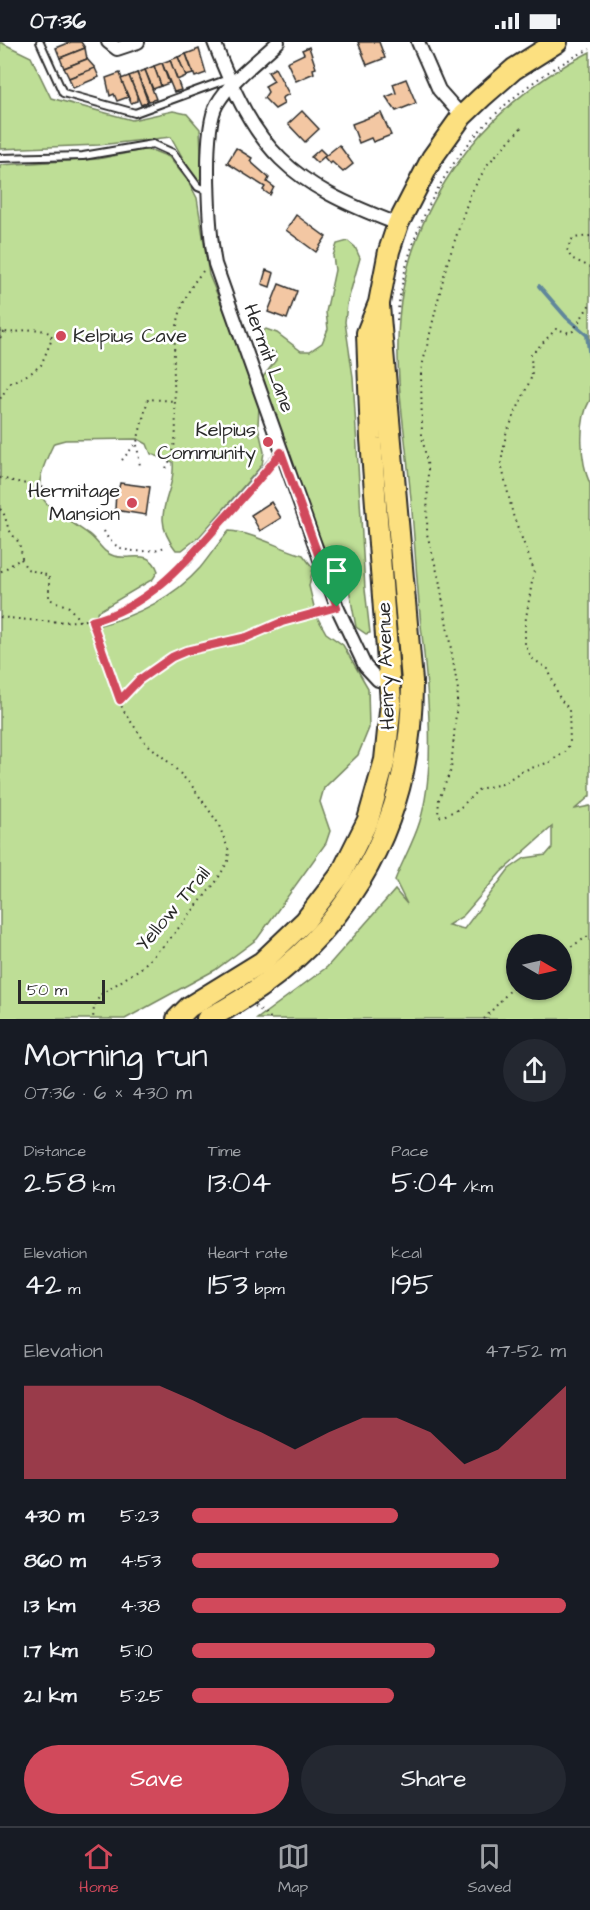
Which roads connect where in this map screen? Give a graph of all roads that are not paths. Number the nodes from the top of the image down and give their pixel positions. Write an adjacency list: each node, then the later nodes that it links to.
1 (40, 42): 8 (lane)
2 (108, 42): 3 (street)
3 (138, 42)
4 (214, 42): 8 (street)
5 (278, 42): 8 (street, Hermit Lane)
6 (418, 42): 9 (street)
7 (557, 42): 9 (main road, Henry Avenue)
8 (230, 83): 11 (street, Hermit Lane); 12 (street)
9 (462, 116): 12 (main road, Henry Avenue)
10 (0, 158): 11 (lane)
11 (210, 191): 14 (street, Hermit Lane)
12 (398, 224): 13 (main road, Henry Avenue)
13 (379, 303): 16 (main road, Henry Avenue); 18 (main road, Henry Avenue)
14 (281, 452): 15 (lane); 16 (street, Hermit Lane)
15 (185, 562)
16 (391, 681): 17 (main road, Henry Avenue)
17 (177, 1019)
18 (207, 1019)

